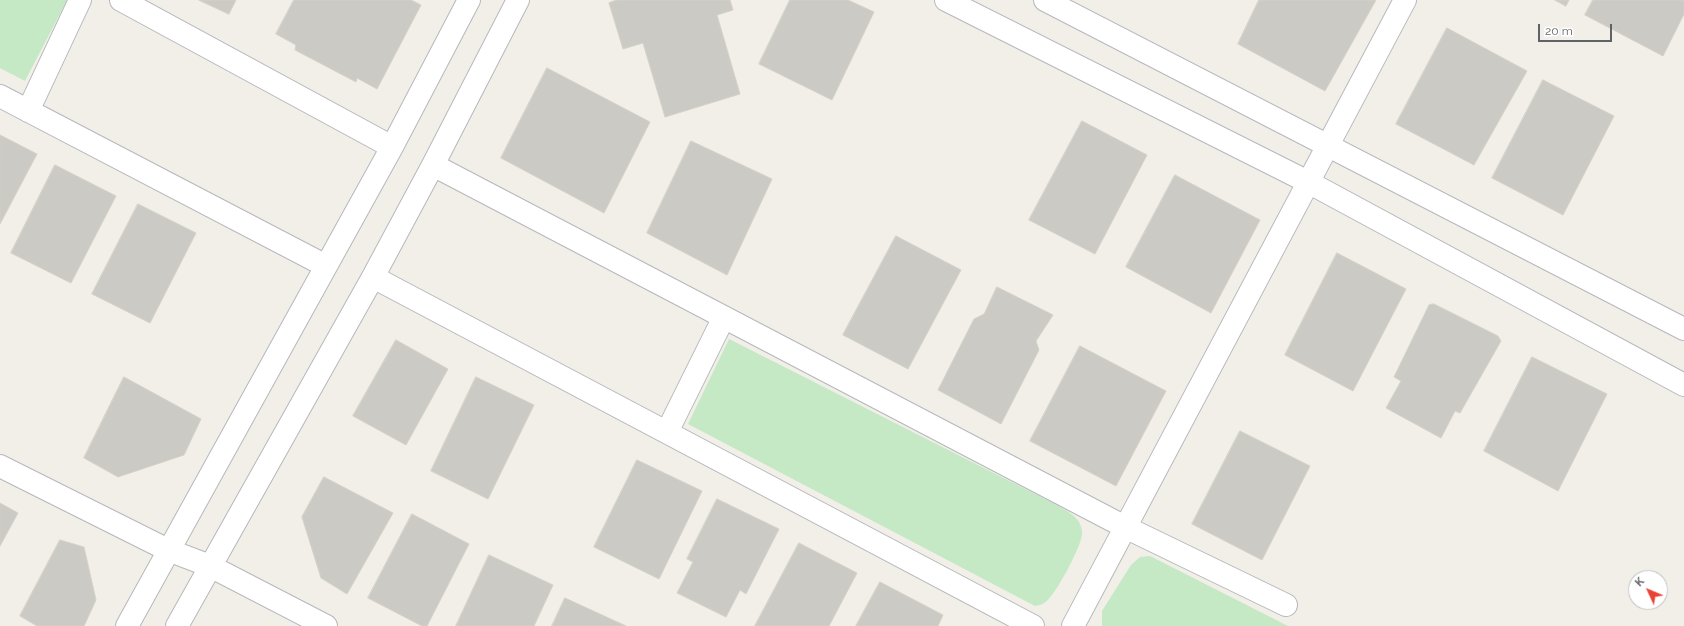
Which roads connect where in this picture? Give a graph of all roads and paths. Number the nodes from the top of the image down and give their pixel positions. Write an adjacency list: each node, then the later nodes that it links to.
1 (80, 0): 10 (street)
2 (121, 0): 12 (street)
3 (470, 0): 12 (street)
4 (524, 0): 8 (street)
5 (946, 0): 14 (street)
6 (1044, 0): 11 (street)
7 (1405, 0): 11 (street)
8 (514, 8): 13 (street)
9 (0, 96): 10 (street)
10 (28, 111): 15 (street)
11 (1327, 146): 14 (street); 18 (street)
12 (392, 147): 15 (street)
13 (433, 165): 16 (street); 17 (street)
14 (1308, 182): 19 (street); 22 (street)
15 (326, 266): 23 (street)
16 (373, 277): 20 (street); 24 (street)
17 (724, 317): 20 (street); 22 (street)
18 (1684, 329)
19 (1684, 385)
20 (667, 432): 29 (street)
21 (0, 466): 23 (street)
22 (1125, 527): 25 (street); 30 (street)
23 (168, 550): 24 (street); 26 (street)
24 (210, 566): 27 (street); 28 (street)
25 (1286, 605)
26 (127, 626)
27 (177, 626)
28 (326, 626)
29 (1033, 626)
30 (1073, 626)

